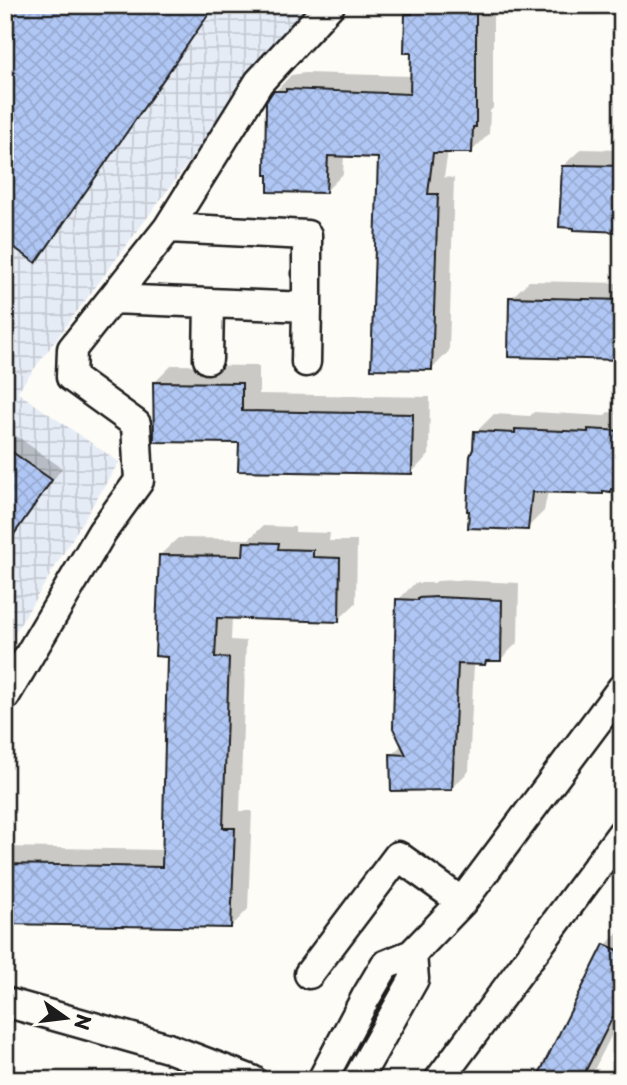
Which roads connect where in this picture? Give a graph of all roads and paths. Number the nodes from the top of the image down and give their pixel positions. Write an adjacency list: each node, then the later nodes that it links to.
1 (330, 5): 2 (street)
2 (168, 228): 3 (street); 5 (street)
3 (112, 299): 4 (street); 9 (street)
4 (209, 303): 5 (street); 6 (street)
5 (307, 307): 7 (street)
6 (208, 359)
7 (306, 362)
8 (622, 688): 11 (street)
9 (5, 696)
10 (622, 833): 18 (street)
11 (462, 902): 12 (street); 13 (street)
12 (412, 954): 16 (street); 17 (street)
13 (309, 974)
14 (5, 1002): 15 (street)
15 (242, 1076)
16 (322, 1080)
17 (357, 1080)
18 (439, 1080)

